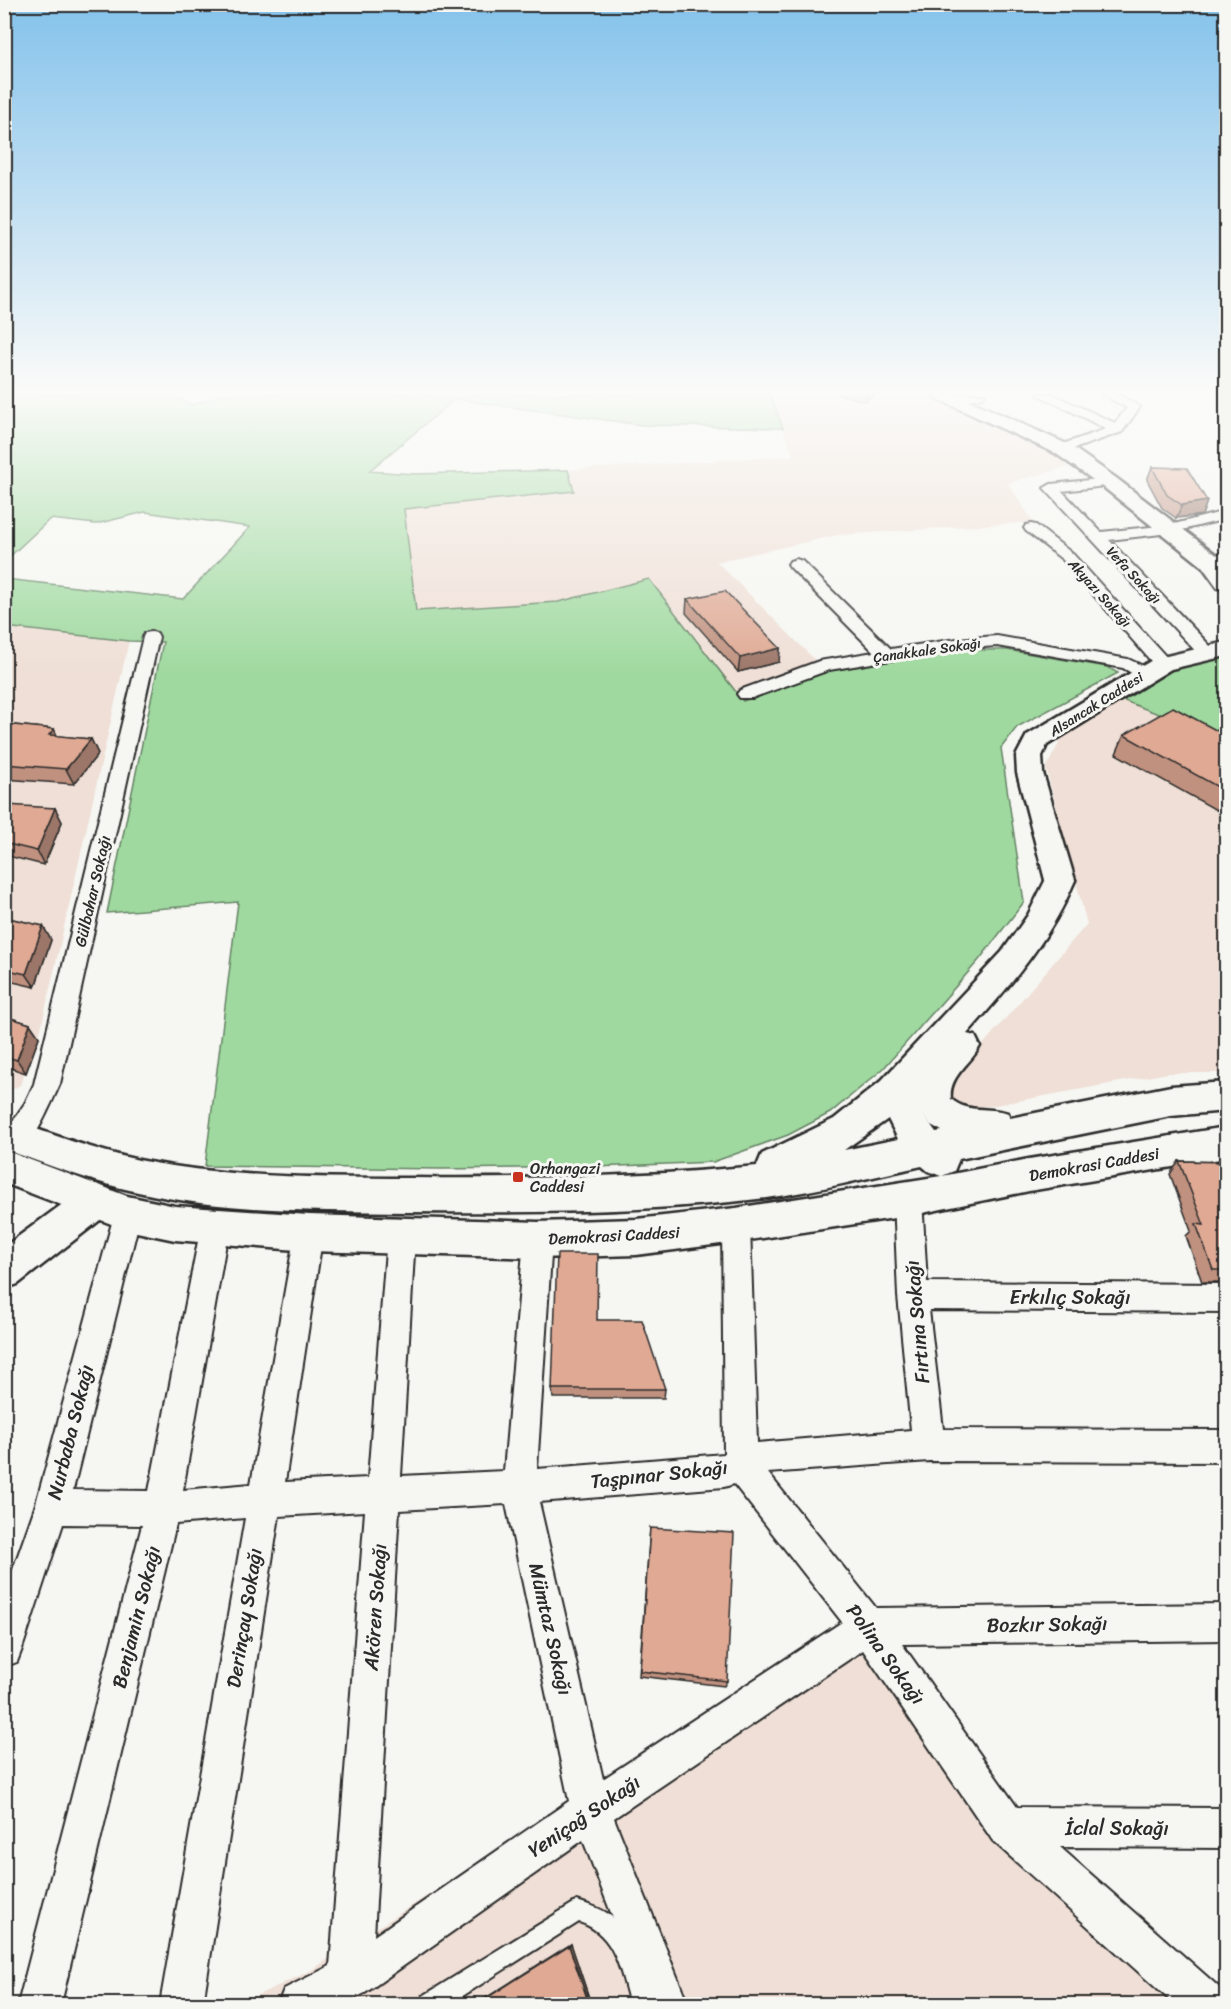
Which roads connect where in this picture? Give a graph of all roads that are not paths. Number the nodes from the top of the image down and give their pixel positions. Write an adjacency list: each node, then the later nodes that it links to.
1 (1053, 488): 6 (street, Vefa Sokağı)
2 (1116, 488): 5 (main road)
3 (1227, 515): 5 (street)
4 (1031, 528): 13 (street, Akyazı Sokağı)
5 (1170, 530): 6 (street); 7 (main road)
6 (1097, 537): 11 (street, Vefa Sokağı)
7 (1218, 559): 9 (main road)
8 (796, 564): 12 (street)
9 (1227, 583)
10 (151, 637): 21 (street, Gülbahar Sokağı)
11 (1217, 651): 13 (main road, Alsancak Caddesi)
12 (887, 655): 13 (street, Çanakkale Sokağı); 14 (street, Çanakkale Sokağı)
13 (1155, 669): 15 (main road, Alsancak Caddesi)
14 (746, 694)
15 (1060, 880): 16 (main road); 18 (main road, Alsancak Caddesi)
16 (916, 1067): 20 (main road); 23 (main road)
17 (1227, 1097): 18 (main road)
18 (1069, 1120): 20 (main road)
19 (1227, 1143): 22 (main road, Demokrasi Caddesi)
20 (927, 1148): 22 (main road); 23 (main road)
21 (9, 1157): 23 (main road); 25 (main road, Demokrasi Caddesi)
22 (993, 1182): 24 (main road, Demokrasi Caddesi)
23 (726, 1185)
24 (908, 1199): 26 (main road, Demokrasi Caddesi); 32 (street, Fırtına Sokağı)
25 (111, 1207): 27 (main road, Demokrasi Caddesi); 31 (main road); 40 (street, Nurbaba Sokağı)
26 (736, 1225): 30 (main road, Demokrasi Caddesi); 36 (street)
27 (215, 1226): 28 (main road, Demokrasi Caddesi); 41 (street, Benjamin Sokağı)
28 (309, 1233): 29 (main road, Demokrasi Caddesi); 39 (street, Derinçay Sokağı)
29 (401, 1237): 30 (main road, Demokrasi Caddesi); 38 (street, Akören Sokağı)
30 (538, 1240): 37 (street, Mümtaz Sokağı)
31 (4, 1271)
32 (913, 1296): 33 (street, Erkılıç Sokağı); 34 (street, Fırtına Sokağı)
33 (1227, 1298)
34 (929, 1445): 35 (street, Taşpınar Sokağı); 36 (street, Taşpınar Sokağı)
35 (1227, 1446)
36 (741, 1466): 37 (street, Taşpınar Sokağı); 43 (street, Polina Sokağı)
37 (519, 1487): 38 (street, Taşpınar Sokağı); 45 (street, Mümtaz Sokağı)
38 (382, 1494): 39 (street, Taşpınar Sokağı); 48 (street, Akören Sokağı)
39 (263, 1500): 41 (street, Taşpınar Sokağı); 51 (street, Derinçay Sokağı)
40 (51, 1507): 41 (street, Taşpınar Sokağı); 44 (street, Nurbaba Sokağı)
41 (163, 1508): 50 (street, Benjamin Sokağı)
42 (1227, 1622): 43 (street, Bozkır Sokağı)
43 (868, 1626): 45 (street, Yeniçağ Sokağı); 46 (street, Polina Sokağı)
44 (4, 1649)
45 (591, 1810): 48 (street, Yeniçağ Sokağı); 55 (street, Mümtaz Sokağı)
46 (1007, 1827): 47 (street, İclal Sokağı); 49 (street, Polina Sokağı)
47 (1227, 1828)
48 (350, 1978): 52 (street, Yeniçağ Sokağı)
49 (1202, 2003)
50 (39, 2004)
51 (182, 2004)
52 (299, 2004)
53 (431, 2004): 54 (lane)
54 (640, 2004)
55 (667, 2004)

